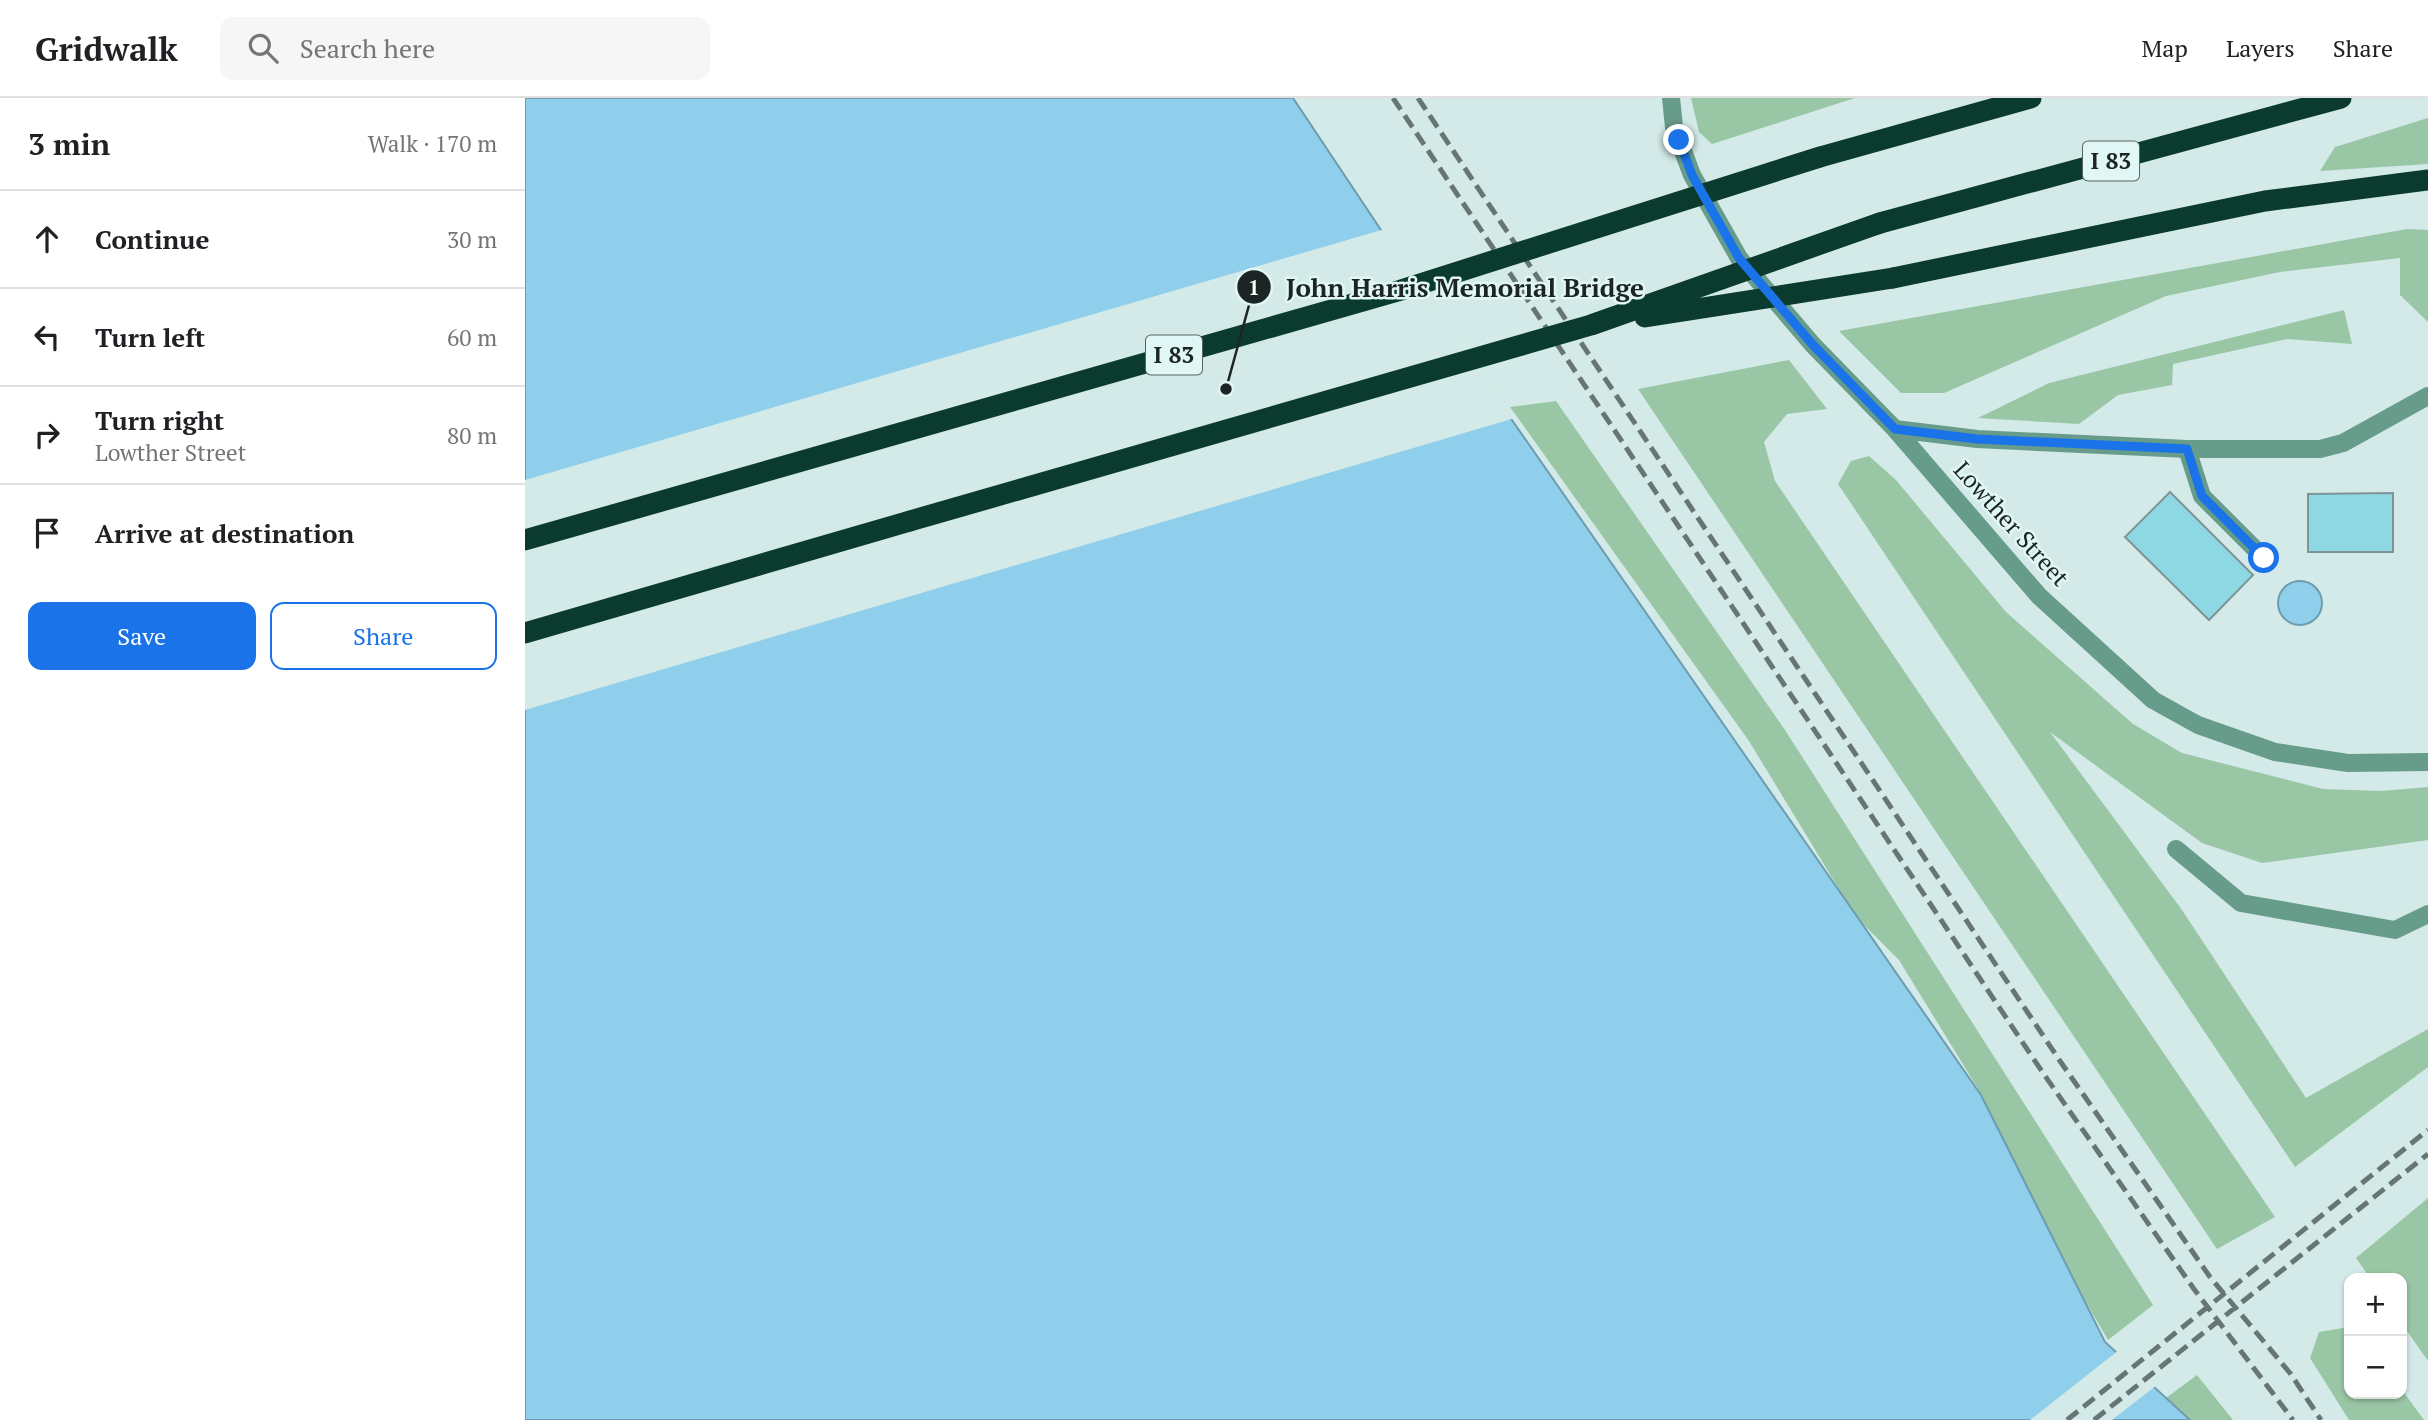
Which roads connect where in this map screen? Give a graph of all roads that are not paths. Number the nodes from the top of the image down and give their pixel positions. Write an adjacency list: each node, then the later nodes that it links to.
1 (1671, 98): 9 (street, Lowther Street)
2 (1995, 98): 5 (highway)
3 (2031, 98): 5 (highway, I 83)
4 (2341, 98): 7 (highway, I 83, bridge)
5 (1820, 157): 11 (highway, I 83, bridge)
6 (2428, 180): 7 (highway, bridge)
7 (1591, 325): 13 (highway, I 83, bridge)
8 (2428, 396): 10 (street)
9 (1895, 429): 10 (street); 14 (street, Lowther Street)
10 (2187, 449): 12 (street)
11 (525, 540)
12 (2264, 558)
13 (525, 633)
14 (2428, 762)
15 (2176, 849): 16 (street)
16 (2428, 914)

